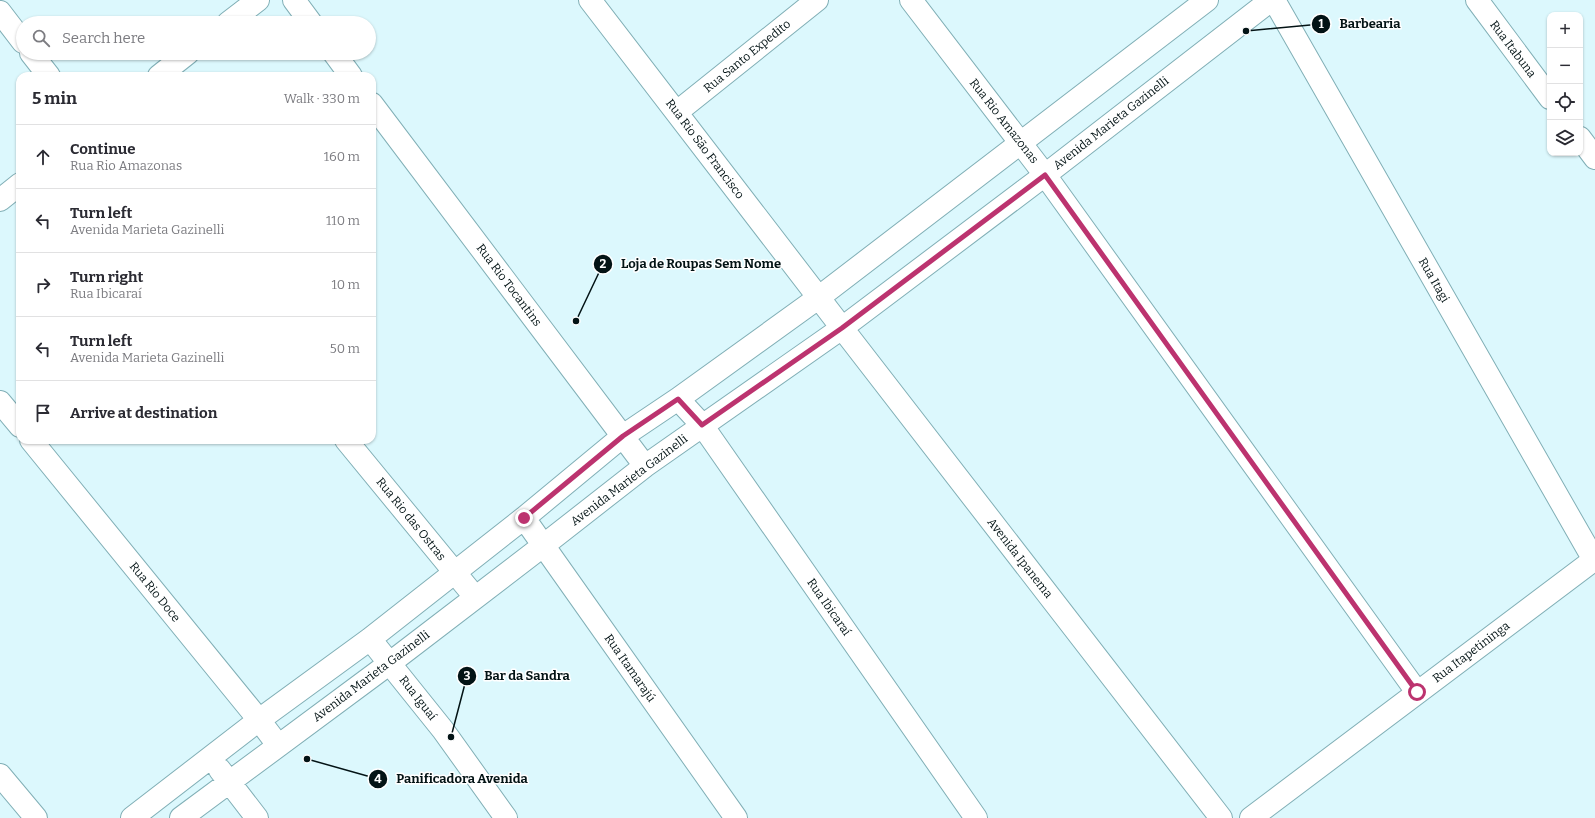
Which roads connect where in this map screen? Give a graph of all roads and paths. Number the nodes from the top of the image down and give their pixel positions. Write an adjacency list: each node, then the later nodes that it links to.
1 (258, 0): 10 (street)
2 (294, 0): 11 (street)
3 (590, 0): 21 (street, Rua Rio São Francisco)
4 (817, 0): 21 (street, Rua Santo Expedito)
5 (911, 0): 23 (street, Rua Rio Amazonas)
6 (1207, 0): 23 (street)
7 (1272, 0): 25 (street, Avenida Marieta Gazinelli); 40 (street, Rua Itagi)
8 (1477, 0): 19 (street, Rua Itabuna)
9 (0, 12): 12 (street)
10 (237, 16)
11 (306, 16)
12 (16, 33)
13 (36, 60): 16 (street)
14 (179, 60): 17 (street)
15 (339, 60): 18 (street)
16 (46, 72)
17 (163, 72)
18 (348, 72)
19 (1547, 94)
20 (376, 109): 34 (street, Rua Rio Tocantins)
21 (677, 112): 28 (street, Rua Rio São Francisco)
22 (1583, 142): 24 (street)
23 (1020, 143): 25 (street, Rua Rio Amazonas); 28 (street)
24 (1595, 158)
25 (1045, 175): 29 (street, Avenida Marieta Gazinelli); 45 (street, Rua Rio Amazonas)
26 (16, 187): 27 (street)
27 (0, 200)
28 (818, 298): 29 (street, Avenida Ipanema); 30 (street)
29 (842, 328): 33 (street, Avenida Marieta Gazinelli); 58 (street, Avenida Ipanema)
30 (678, 399): 33 (street, Rua Ibicaraí); 34 (street)
31 (0, 402): 32 (street)
32 (16, 421)
33 (702, 425): 37 (street, Avenida Marieta Gazinelli); 57 (street, Rua Ibicaraí)
34 (623, 436): 37 (street, Rua Rio Tocantins); 38 (street)
35 (34, 444): 46 (street, Rua Rio Doce)
36 (349, 444): 41 (street, Rua Rio das Ostras)
37 (645, 466): 39 (street, Avenida Marieta Gazinelli)
38 (524, 518): 39 (street, Rua Itamarajú); 41 (street)
39 (544, 545): 42 (street, Avenida Marieta Gazinelli); 56 (street, Rua Itamarajú)
40 (1594, 559): 45 (street, Rua Itapetininga)
41 (455, 572): 42 (street, Rua Rio das Ostras); 43 (street)
42 (475, 597): 44 (street, Avenida Marieta Gazinelli)
43 (370, 639): 44 (street, Rua Iguaí); 46 (street)
44 (390, 663): 47 (street, Avenida Marieta Gazinelli); 55 (street, Rua Iguaí)
45 (1417, 692): 59 (street, Rua Itapetininga)
46 (259, 720): 47 (street, Rua Rio Doce); 48 (street)
47 (278, 745): 50 (street, Avenida Marieta Gazinelli)
48 (210, 759): 50 (street); 52 (street)
49 (0, 775): 51 (street)
50 (229, 782): 53 (street, Avenida Marieta Gazinelli); 54 (street)
51 (36, 818)
52 (132, 818)
53 (181, 818)
54 (257, 818)
55 (506, 818)
56 (736, 818)
57 (976, 818)
58 (1221, 818)
59 (1252, 818)

